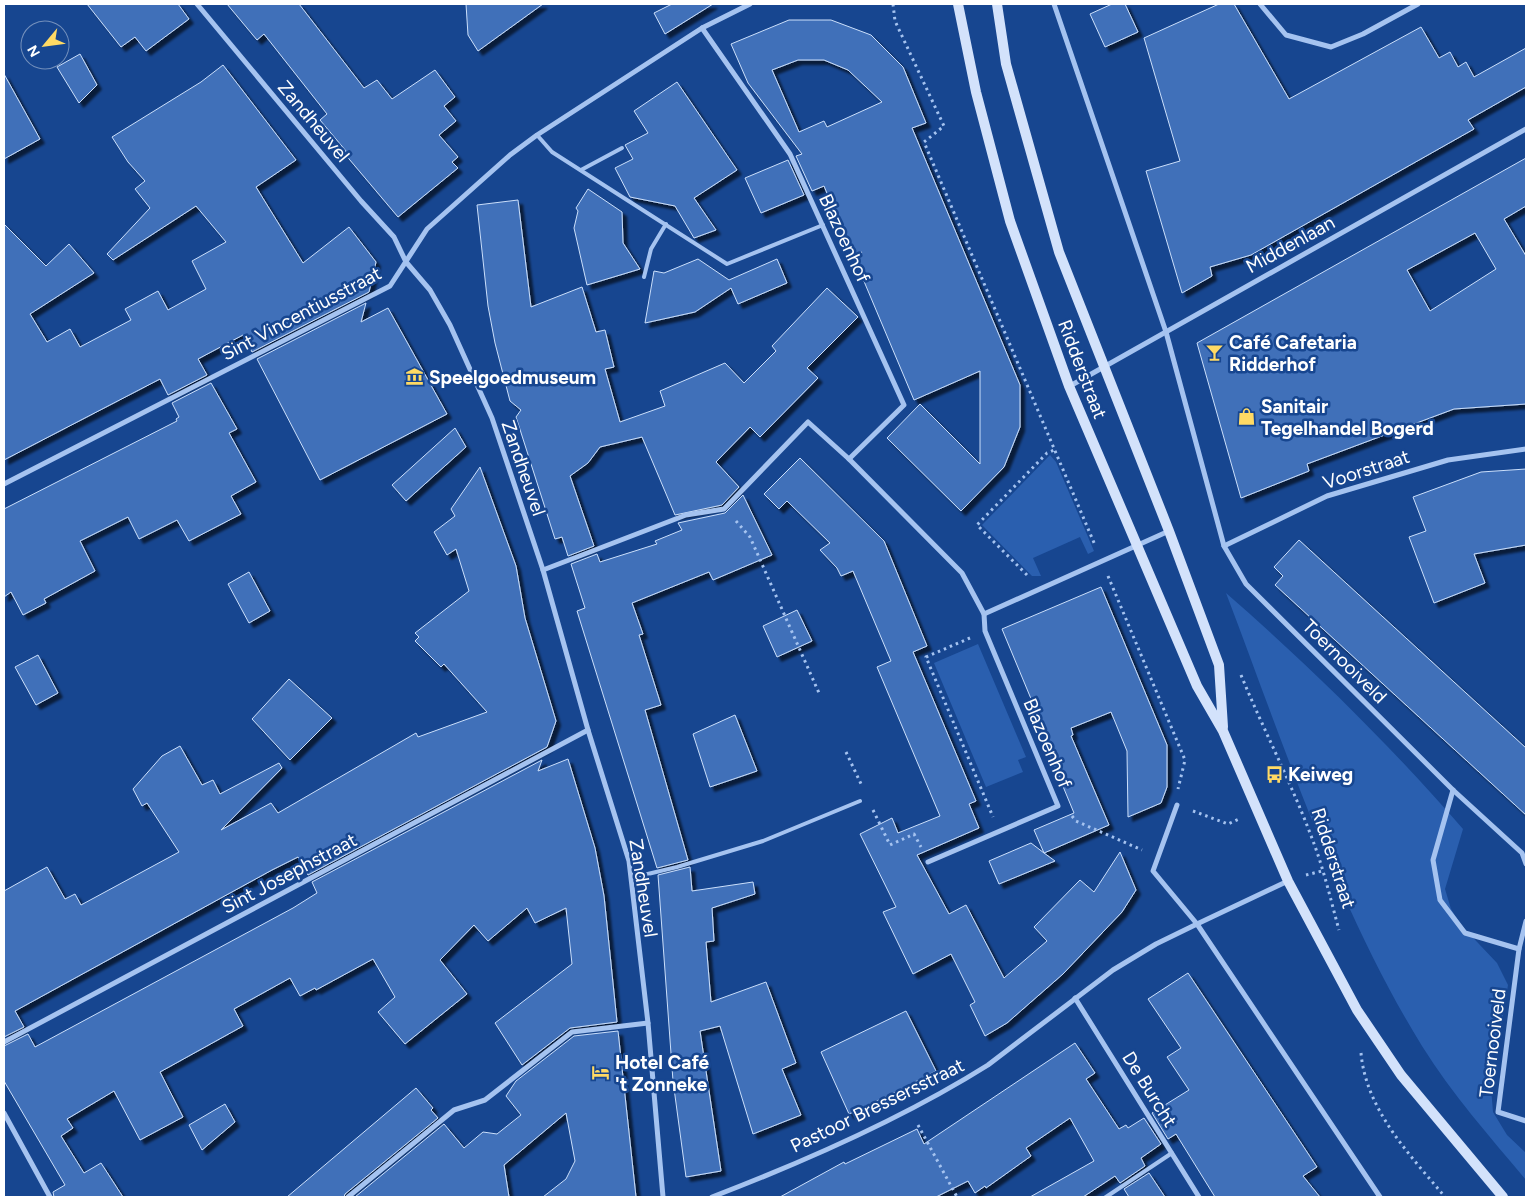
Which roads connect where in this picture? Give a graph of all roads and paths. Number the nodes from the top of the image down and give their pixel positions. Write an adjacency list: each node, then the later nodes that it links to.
1 (197, 4): 16 (street, Zandheuvel)
2 (750, 4): 9 (street, Sint Vincentiusstraat)
3 (893, 4): 22 (path)
4 (958, 4): 20 (street, Ridderstraat)
5 (997, 4): 19 (street, Ridderstraat)
6 (1054, 4): 18 (street)
7 (1260, 4): 8 (street)
8 (1418, 4)
9 (702, 28): 11 (street, Sint Vincentiusstraat); 15 (street, Blazoenhof)
10 (1526, 129): 18 (street, Middenlaan)
11 (537, 135): 13 (lane); 16 (street, Sint Vincentiusstraat)
12 (622, 148): 13 (lane)
13 (581, 170): 14 (lane)
14 (666, 224): 15 (lane); 17 (lane)
15 (823, 225): 23 (street, Blazoenhof)
16 (406, 262): 24 (street, Sint Vincentiusstraat); 30 (street, Zandheuvel)
17 (644, 277)
18 (1166, 332): 19 (street, Middenlaan); 28 (street)
19 (1104, 368): 20 (street, Middenlaan); 26 (street, Ridderstraat)
20 (1069, 386): 27 (street, Ridderstraat)
21 (1526, 449): 28 (street, Voorstraat)
22 (1054, 450): 29 (path); 31 (path)
23 (849, 459): 25 (street, Blazoenhof); 32 (street, Blazoenhof)
24 (4, 484)
25 (724, 509): 30 (street); 35 (path)
26 (1169, 531): 27 (street); 37 (street, Ridderstraat)
27 (1137, 545): 29 (street); 37 (street, Ridderstraat)
28 (1224, 546): 39 (street, Toernooiveld)
29 (1102, 562): 31 (street); 42 (path)
30 (543, 570): 36 (street, Zandheuvel)
31 (1036, 591): 32 (street)
32 (984, 614): 33 (street, Blazoenhof)
33 (985, 631): 43 (street, Blazoenhof); 46 (path)
34 (1239, 670): 54 (path, Ridderstraat)
35 (820, 693)
36 (588, 730): 50 (street, Zandheuvel); 58 (street, Sint Josephstraat)
37 (1224, 730): 45 (street, Ridderstraat)
38 (846, 752): 40 (path)
39 (1454, 790): 49 (street, Toernooiveld); 55 (street)
40 (865, 792)
41 (860, 801): 50 (lane)
42 (1177, 805): 45 (path); 47 (street)
43 (1058, 806): 46 (street, Blazoenhof); 47 (path)
44 (873, 809): 48 (path)
45 (1257, 811): 51 (street, Ridderstraat)
46 (1000, 831): 48 (street, Blazoenhof)
47 (1158, 856): 53 (street)
48 (928, 862)
49 (1526, 864)
50 (631, 878): 57 (street, Zandheuvel)
51 (1288, 881): 53 (street, Pastoor Bressersstraat); 73 (street, Ridderstraat)
52 (1526, 920): 55 (street, Toernooiveld)
53 (1197, 924): 56 (street, Pastoor Bressersstraat); 71 (street)
54 (1341, 937)
55 (1518, 949): 62 (street, Toernooiveld)
56 (1075, 998): 60 (street, Pastoor Bressersstraat); 63 (street, De Burcht)
57 (648, 1023): 65 (street); 66 (street, Zandheuvel)
58 (4, 1042)
59 (1360, 1050): 72 (path)
60 (910, 1110): 67 (street, Pastoor Bressersstraat); 68 (path)
61 (4, 1113): 64 (street)
62 (1526, 1121)
63 (1172, 1153): 69 (lane); 70 (street, De Burcht)
64 (50, 1197)
65 (348, 1197)
66 (663, 1197)
67 (712, 1197)
68 (957, 1197)
69 (1106, 1197)
70 (1199, 1197)
71 (1380, 1197)
72 (1444, 1197)
73 (1503, 1197)

